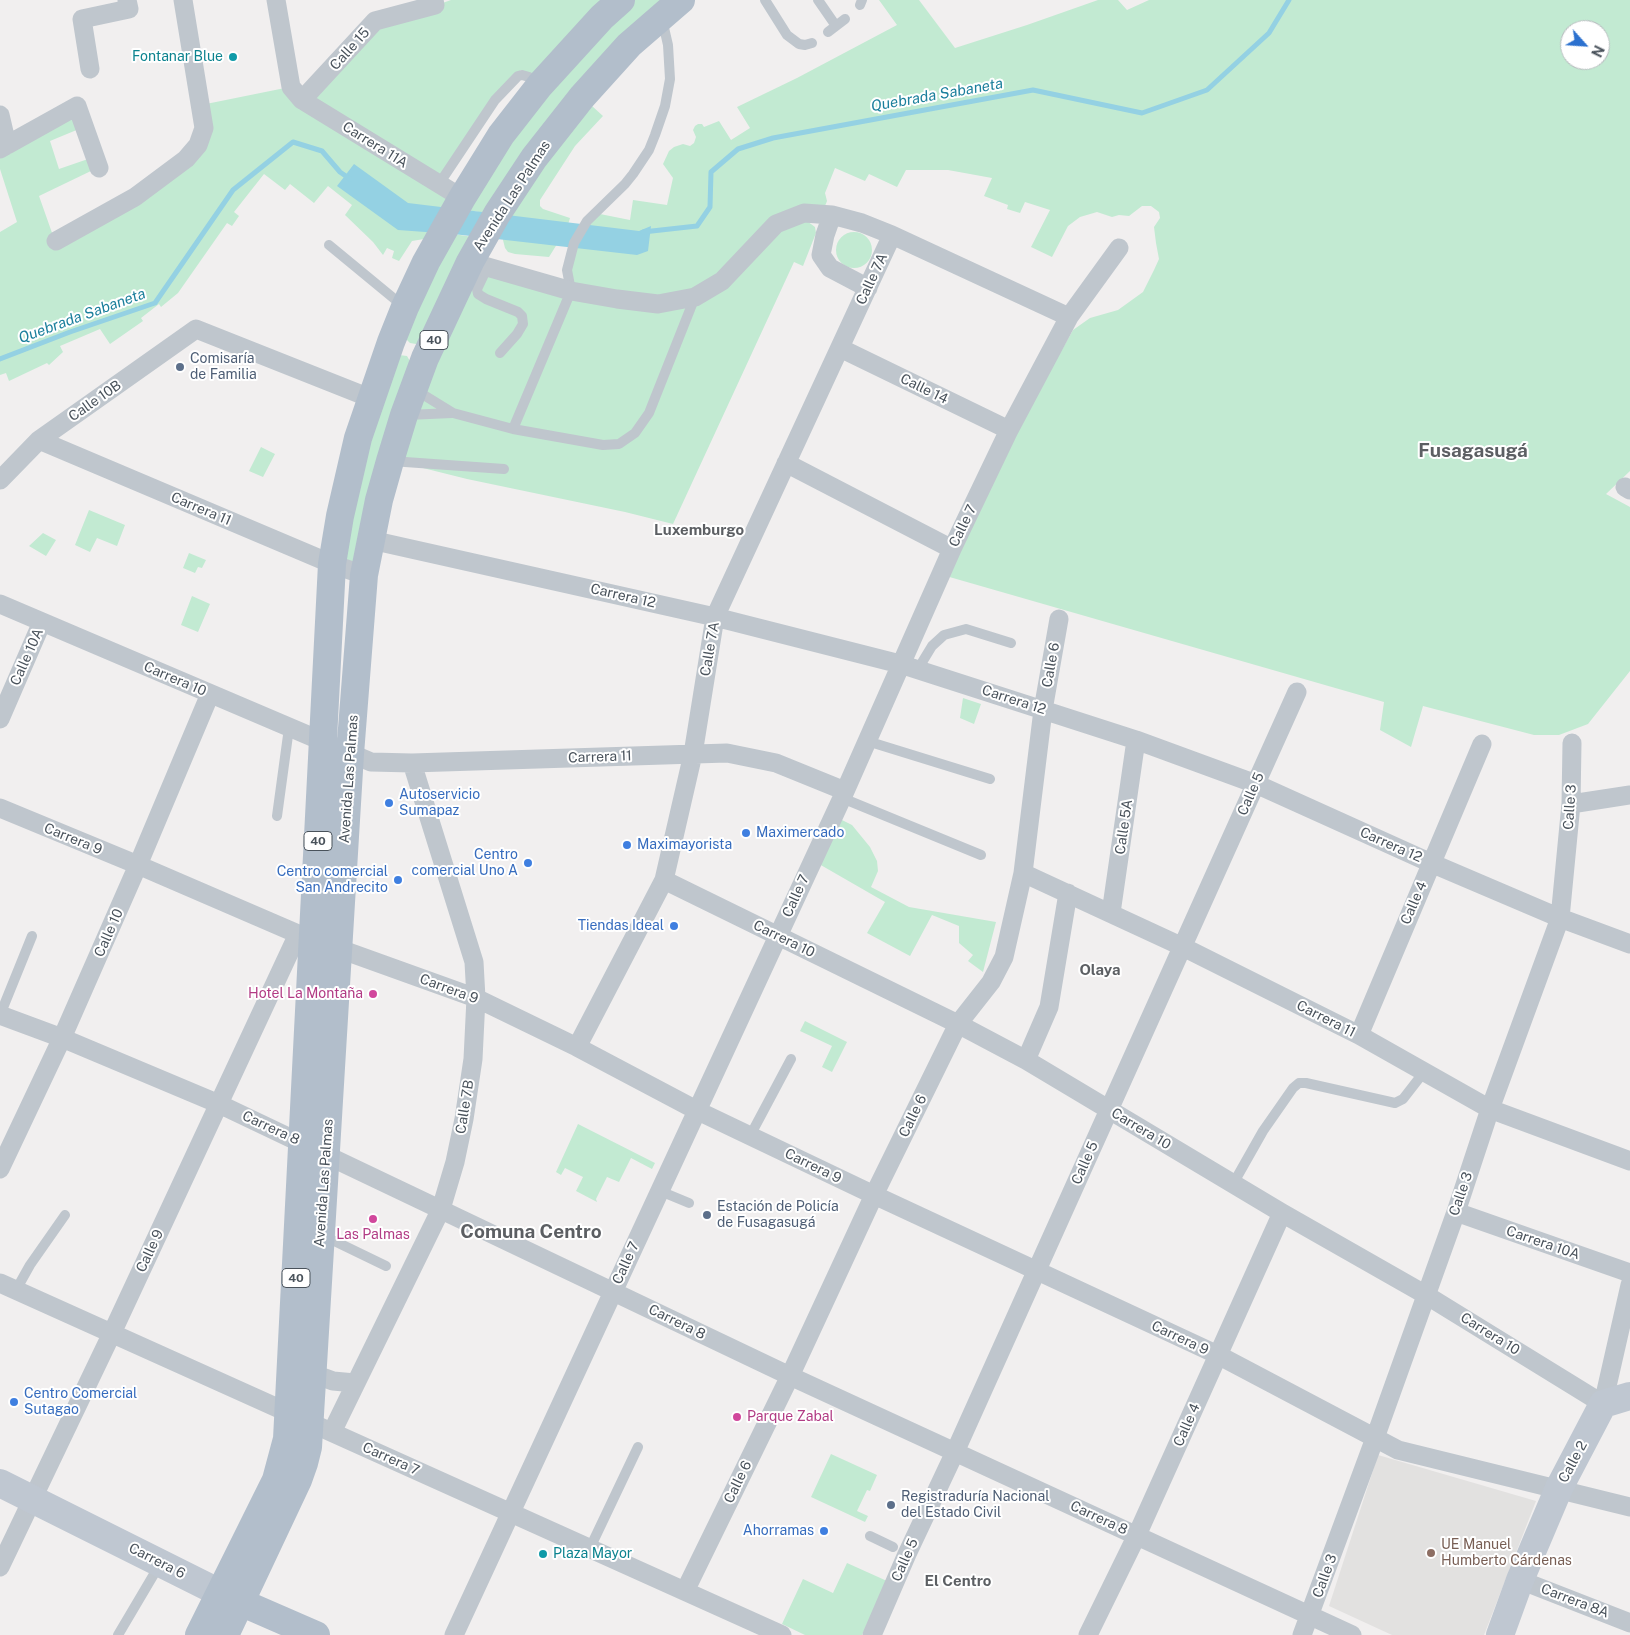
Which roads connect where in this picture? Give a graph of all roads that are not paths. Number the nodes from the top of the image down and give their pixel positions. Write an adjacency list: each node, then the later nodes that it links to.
1 (127, 0): 11 (street)
2 (183, 0): 19 (street)
3 (276, 0): 12 (street)
4 (621, 0): 16 (main road, Avenida Las Palmas / 40)
5 (765, 0): 10 (lane)
6 (818, 0): 9 (lane)
7 (435, 2): 12 (street, Calle 15)
8 (671, 8): 22 (main road, Avenida Las Palmas / 40); 24 (lane)
9 (846, 19)
10 (812, 43)
11 (90, 69)
12 (297, 94): 16 (street, Carrera 11A)
13 (0, 115): 14 (street)
14 (4, 147): 15 (street)
15 (99, 168)
16 (451, 192): 26 (main road, Avenida Las Palmas / 40)
17 (832, 215): 18 (street); 23 (street); 25 (street)
18 (892, 235): 23 (street, Calle 7A); 27 (street)
19 (56, 241)
20 (329, 245): 26 (lane)
21 (1119, 248): 27 (street, Calle 7)
22 (478, 265): 24 (street); 30 (lane); 31 (main road, Avenida Las Palmas / 40)
23 (868, 288): 29 (street, Calle 7A)
24 (571, 291): 25 (street); 36 (lane)
25 (694, 297): 36 (lane)
26 (405, 308): 28 (main road, Avenida Las Palmas / 40)
27 (1068, 317): 37 (street, Calle 7)
28 (391, 342): 31 (main road, 40); 33 (main road, Avenida Las Palmas / 40)
29 (840, 348): 37 (street, Calle 14); 40 (street, Calle 7A)
30 (500, 353)
31 (425, 358): 32 (main road, Avenida Las Palmas / 40)
32 (414, 389): 34 (lane); 35 (main road, Avenida Las Palmas / 40)
33 (370, 398): 38 (street, Calle 10B); 45 (main road, Avenida Las Palmas / 40)
34 (453, 412): 35 (lane); 36 (lane)
35 (404, 415): 39 (main road, Avenida Las Palmas / 40)
36 (513, 429)
37 (1009, 430): 44 (street, Calle 7)
38 (39, 440): 42 (street, Calle 10B); 45 (street, Carrera 11)
39 (390, 461): 41 (lane); 43 (main road, Avenida Las Palmas / 40)
40 (786, 463): 44 (street); 48 (street, Calle 7A)
41 (504, 470)
42 (0, 480)
43 (371, 540): 46 (main road, Avenida Las Palmas / 40); 48 (street, Carrera 12)
44 (952, 549): 52 (street, Calle 7)
45 (332, 564): 46 (street, Carrera 11); 60 (main road, Avenida Las Palmas / 40)
46 (364, 575): 63 (main road, Avenida Las Palmas / 40)
47 (0, 604): 50 (street, Carrera 10)
48 (715, 617): 52 (street, Carrera 12); 64 (street, Calle 7A)
49 (1059, 619): 55 (street, Calle 6)
50 (42, 622): 54 (street, Carrera 10); 56 (street, Calle 10A)
51 (1011, 643): 52 (lane)
52 (909, 667): 55 (street, Carrera 12); 59 (street, Calle 7)
53 (1297, 692): 67 (street, Calle 5)
54 (210, 694): 57 (street, Carrera 10); 75 (street, Calle 10)
55 (1043, 710): 58 (street, Carrera 12); 76 (street, Calle 6)
56 (0, 719)
57 (289, 728): 60 (street, Carrera 10); 72 (lane)
58 (1136, 740): 67 (street, Carrera 12); 79 (street, Calle 5A)
59 (867, 741): 66 (lane); 68 (street, Calle 7)
60 (323, 742): 63 (street, Carrera 10); 83 (main road, Avenida Las Palmas / 40)
61 (1572, 743): 70 (street, Calle 3)
62 (1482, 744): 74 (street, Calle 4)
63 (350, 754): 65 (street, Carrera 11); 86 (main road, Avenida Las Palmas / 40)
64 (693, 754): 65 (street, Carrera 11); 68 (street, Carrera 11); 77 (street, Calle 7A)
65 (412, 764): 87 (street, Calle 7B)
66 (990, 779)
67 (1256, 784): 74 (street, Carrera 12); 85 (street, Calle 5)
68 (843, 794): 73 (lane, Carrera 11); 82 (street, Calle 7)
69 (1630, 795): 70 (street)
70 (1571, 804): 80 (street, Calle 3)
71 (0, 808): 75 (street, Carrera 9)
72 (276, 816)
73 (981, 855)
74 (1431, 863): 80 (street, Carrera 12); 90 (street, Calle 4)
75 (138, 865): 83 (street, Carrera 9); 91 (street, Calle 10)
76 (1023, 873): 78 (street, Carrera 11); 89 (street, Calle 6)
77 (664, 880): 82 (street, Carrera 10); 92 (street, Calle 7A)
78 (1068, 893): 79 (street, Carrera 11); 94 (street)
79 (1111, 913): 85 (street, Carrera 11)
80 (1560, 918): 84 (street, Carrera 12); 98 (street, Calle 3)
81 (32, 936): 88 (lane)
82 (778, 936): 89 (street, Carrera 10); 99 (street, Calle 7)
83 (305, 937): 86 (street, Carrera 9); 96 (street, Calle 9); 101 (main road, Avenida Las Palmas / 40)
84 (1630, 944)
85 (1182, 947): 90 (street, Carrera 11); 97 (street, Calle 5)
86 (339, 949): 87 (street, Carrera 9); 101 (main road, Avenida Las Palmas / 40)
87 (476, 998): 92 (street, Carrera 9); 108 (street, Calle 7B)
88 (0, 1015): 91 (street, Carrera 8)
89 (958, 1024): 94 (street, Carrera 10); 106 (street, Calle 6)
90 (1359, 1035): 95 (street, Carrera 11)
91 (62, 1038): 96 (street, Carrera 8); 103 (street, Calle 10)
92 (577, 1047): 99 (street, Carrera 9)
93 (790, 1059): 100 (lane)
94 (1026, 1060): 97 (street, Carrera 10)
95 (1424, 1072): 98 (street, Carrera 11); 104 (lane)
96 (218, 1104): 101 (street, Carrera 8); 120 (street, Calle 9)
97 (1109, 1109): 104 (street, Carrera 10); 114 (street, Calle 5)
98 (1490, 1109): 102 (street, Carrera 11); 109 (street, Calle 3)
99 (698, 1111): 100 (street, Carrera 9); 105 (street, Calle 7)
100 (750, 1136): 106 (street, Carrera 9)
101 (314, 1149): 108 (street, Carrera 8); 112 (main road, Avenida Las Palmas / 40); 127 (main road, Avenida Las Palmas / 40)
102 (1630, 1161)
103 (0, 1169)
104 (1233, 1184): 110 (street, Carrera 10)
105 (660, 1191): 107 (lane); 118 (street, Calle 7)
106 (874, 1195): 114 (street, Carrera 9); 123 (street, Calle 6)
107 (688, 1203)
108 (441, 1209): 118 (street, Carrera 8); 124 (street, Calle 7B)
109 (1456, 1212): 115 (street, Carrera 10A); 119 (street, Calle 3)
110 (1282, 1214): 119 (street, Carrera 10); 121 (street, Calle 4)
111 (65, 1215): 117 (lane)
112 (320, 1234): 113 (lane); 122 (main road, Avenida Las Palmas / 40)
113 (386, 1266)
114 (1037, 1270): 121 (street, Carrera 9); 130 (street, Calle 5)
115 (1630, 1273)
116 (1630, 1285): 126 (street, Calle 2)
117 (8, 1286): 120 (street, Carrera 7)
118 (613, 1291): 123 (street, Carrera 8); 135 (street, Calle 7)
119 (1426, 1295): 126 (street, Carrera 10); 128 (street, Calle 3)
120 (112, 1333): 127 (street, Carrera 7); 133 (street, Calle 9)
121 (1218, 1356): 128 (street, Carrera 9); 136 (street, Calle 4)
122 (311, 1373): 124 (street); 127 (main road, Avenida Las Palmas / 40)
123 (790, 1376): 130 (street, Carrera 8); 143 (street, Calle 6)
124 (355, 1383): 127 (street, Calle 7B)
125 (1630, 1396): 126 (street)
126 (1603, 1404): 132 (street, Calle 2)
127 (311, 1423): 135 (street, Carrera 7); 144 (main road, Avenida Las Palmas / 40)
128 (1374, 1438): 132 (street, Carrera 9); 145 (street, Calle 3)
129 (638, 1447): 138 (lane)
130 (955, 1452): 136 (street, Carrera 8); 139 (street, Calle 5)
131 (0, 1483): 133 (street, Carrera 6)
132 (1559, 1488): 134 (street, Carrera 9); 142 (street, Calle 2)
133 (32, 1499): 140 (street, Carrera 6); 141 (street, Calle 9)
134 (1630, 1507)
135 (511, 1513): 138 (street, Carrera 7); 151 (street, Calle 7)
136 (1137, 1535): 145 (street, Carrera 8); 154 (street, Calle 4)
137 (870, 1536): 139 (lane)
138 (590, 1548): 143 (street, Carrera 7)
139 (900, 1551): 153 (street, Calle 5)
140 (160, 1563): 144 (street, Carrera 6); 147 (lane)
141 (0, 1567)
142 (1520, 1580): 146 (street, Carrera 8A); 157 (street, Calle 2)
143 (685, 1591): 152 (street, Carrera 7)
144 (230, 1598): 148 (main road, Avenida Las Palmas / 40); 149 (main road, Avenida Las Palmas / 40); 150 (main road, Carrera 6)
145 (1310, 1615): 155 (street, Calle 3); 156 (street, Carrera 8)
146 (1630, 1623)
147 (118, 1635)
148 (200, 1635)
149 (225, 1635)
150 (316, 1635)
151 (454, 1635)
152 (782, 1635)
153 (872, 1635)
154 (1088, 1635)
155 (1302, 1635)
156 (1352, 1635)
157 (1500, 1635)

